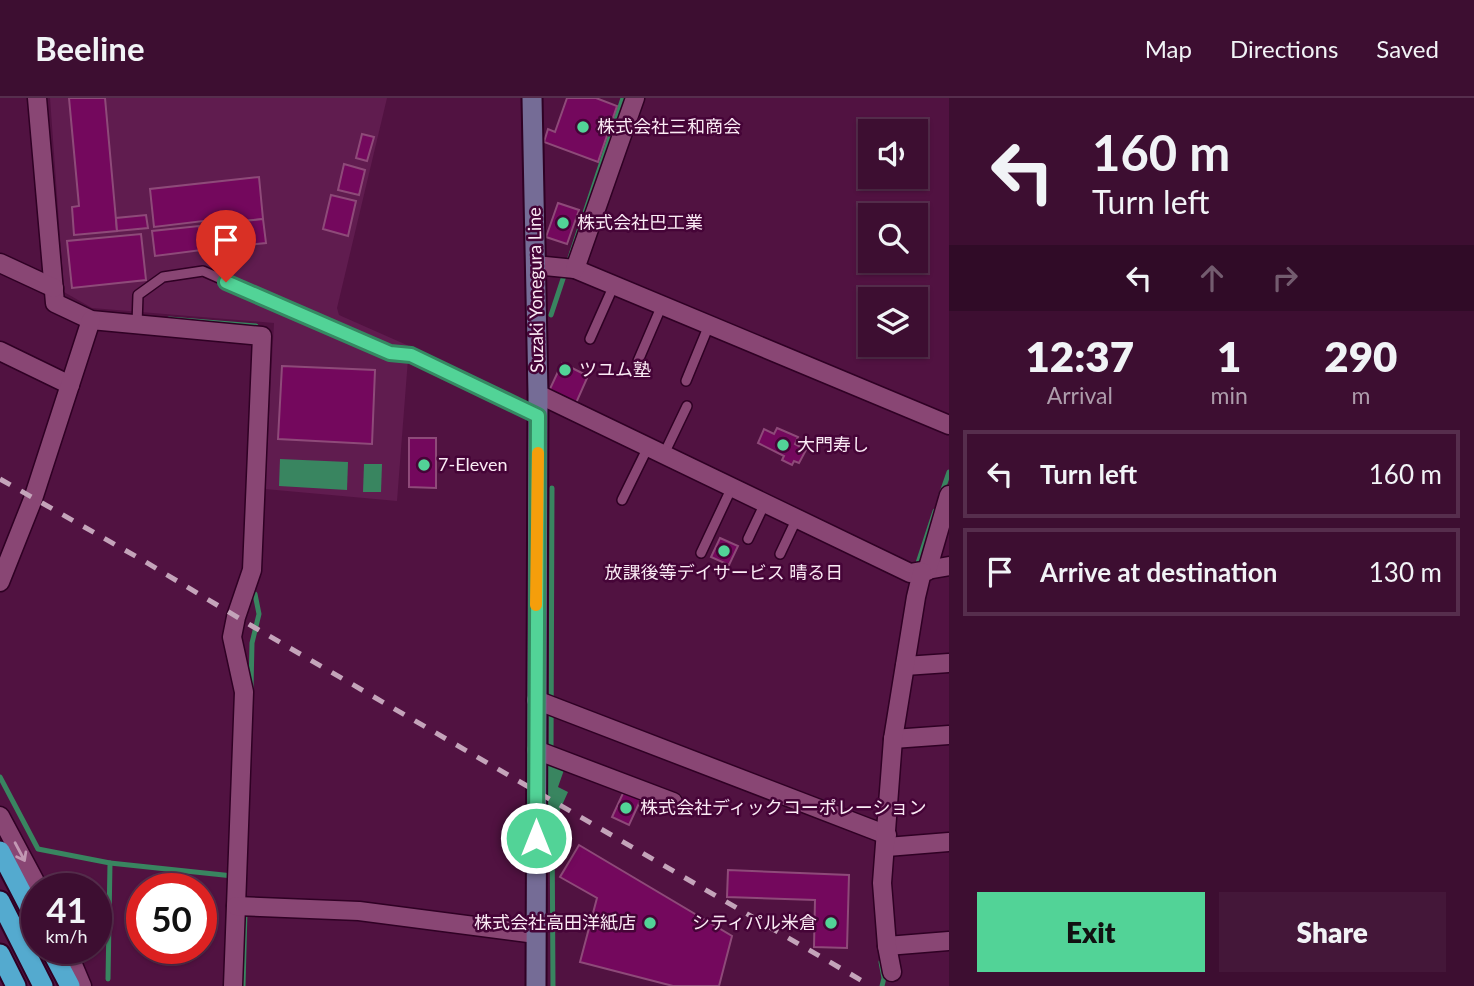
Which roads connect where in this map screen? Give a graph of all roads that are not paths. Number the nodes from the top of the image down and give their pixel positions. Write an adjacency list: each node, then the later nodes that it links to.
1 (37, 98): 8 (street)
2 (532, 98): 5 (main road, Suzaki Yonegura Line)
3 (635, 98): 6 (street)
4 (0, 263): 8 (street)
5 (535, 265): 6 (street); 18 (main road, Suzaki Yonegura Line)
6 (569, 268): 7 (street)
7 (614, 285): 9 (street); 13 (lane)
8 (54, 288): 11 (street)
9 (662, 305): 12 (street); 15 (lane)
10 (137, 319): 11 (street); 20 (lane); 48 (street)
11 (91, 320): 17 (street)
12 (709, 325): 16 (lane); 21 (street)
13 (590, 339)
14 (0, 351): 17 (street)
15 (638, 361)
16 (686, 381)
17 (69, 386): 33 (street)
18 (538, 394): 20 (main road, Suzaki Yonegura Line); 22 (street)
19 (687, 406): 22 (lane)
20 (538, 416): 36 (main road, Suzaki Yonegura Line)
21 (949, 425)
22 (656, 451): 23 (street); 25 (lane)
23 (732, 487): 26 (street); 29 (lane)
24 (949, 495): 32 (street)
25 (622, 500)
26 (765, 503): 27 (street); 28 (lane)
27 (797, 518): 30 (lane); 32 (street)
28 (748, 539)
29 (701, 553)
30 (780, 554)
31 (949, 566): 32 (street)
32 (925, 571): 35 (street)
33 (0, 582)
34 (949, 663): 35 (street)
35 (905, 666): 38 (street)
36 (546, 704): 39 (main road, Suzaki Yonegura Line); 42 (street)
37 (949, 735): 38 (street)
38 (893, 739): 42 (street)
39 (545, 753): 40 (street); 49 (main road, Suzaki Yonegura Line)
40 (673, 803)
41 (0, 816): 45 (street, one-way to 45)
42 (887, 841): 43 (street); 51 (street)
43 (949, 842)
44 (0, 851): 46 (highway)
45 (30, 873)
46 (21, 891)
47 (0, 901): 57 (highway)
48 (242, 907): 49 (street); 60 (street)
49 (536, 934): 61 (main road, Suzaki Yonegura Line)
50 (949, 941): 51 (street)
51 (887, 946): 55 (street)
52 (0, 954): 56 (highway)
53 (58, 964): 58 (highway)
54 (73, 964): 59 (street)
55 (892, 972)
56 (16, 986)
57 (43, 986)
58 (70, 986)
59 (82, 986)
60 (233, 986)
61 (536, 986)

